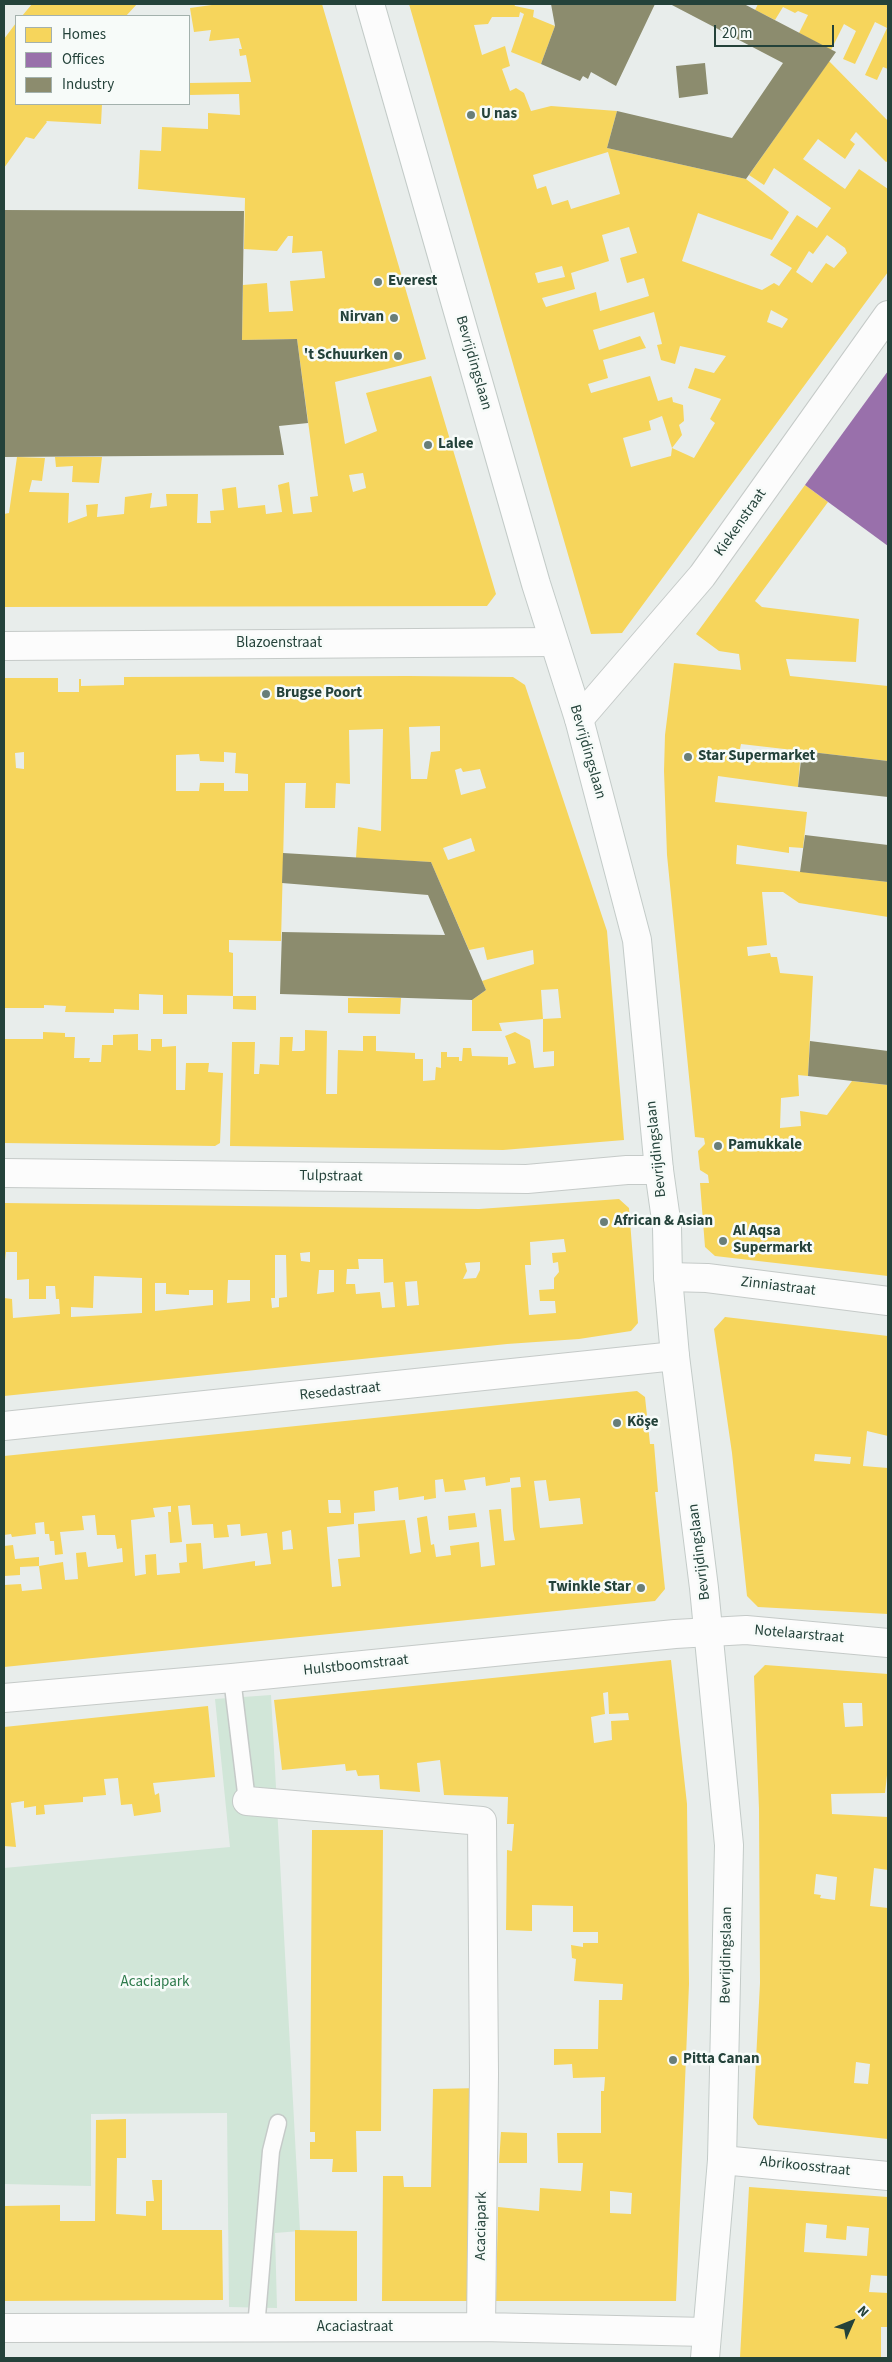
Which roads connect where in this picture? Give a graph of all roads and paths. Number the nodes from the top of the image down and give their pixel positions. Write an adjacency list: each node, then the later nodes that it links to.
1 (370, 4): 3 (street, Bevrijdingslaan)
2 (888, 315): 5 (street, Kiekenstraat)
3 (553, 642): 4 (street, Blazoenstraat); 5 (street, Bevrijdingslaan)
4 (4, 646)
5 (579, 720): 6 (street, Bevrijdingslaan)
6 (659, 1170): 7 (street, Tulpstraat); 8 (street, Bevrijdingslaan)
7 (4, 1173)
8 (668, 1277): 9 (street, Zinniastraat); 10 (street, Bevrijdingslaan)
9 (888, 1301)
10 (675, 1356): 11 (street, Resedastraat); 12 (street, Bevrijdingslaan)
11 (4, 1426)
12 (709, 1632): 13 (street, Notelaarstraat); 14 (street, Hulstboomstraat); 18 (street, Bevrijdingslaan)
13 (888, 1643)
14 (232, 1678): 15 (street, Hulstboomstraat); 16 (lane)
15 (4, 1698)
16 (246, 1801): 20 (street, Acaciapark)
17 (278, 2123): 22 (lane)
18 (722, 2160): 19 (street, Abrikoosstraat); 23 (street, Bevrijdingslaan)
19 (888, 2176)
20 (481, 2327): 22 (street, Acaciastraat); 23 (street, Acaciastraat)
21 (4, 2328): 22 (street, Acaciastraat)
22 (256, 2328)
23 (707, 2332): 24 (street, Bevrijdingslaan)
24 (705, 2358)

